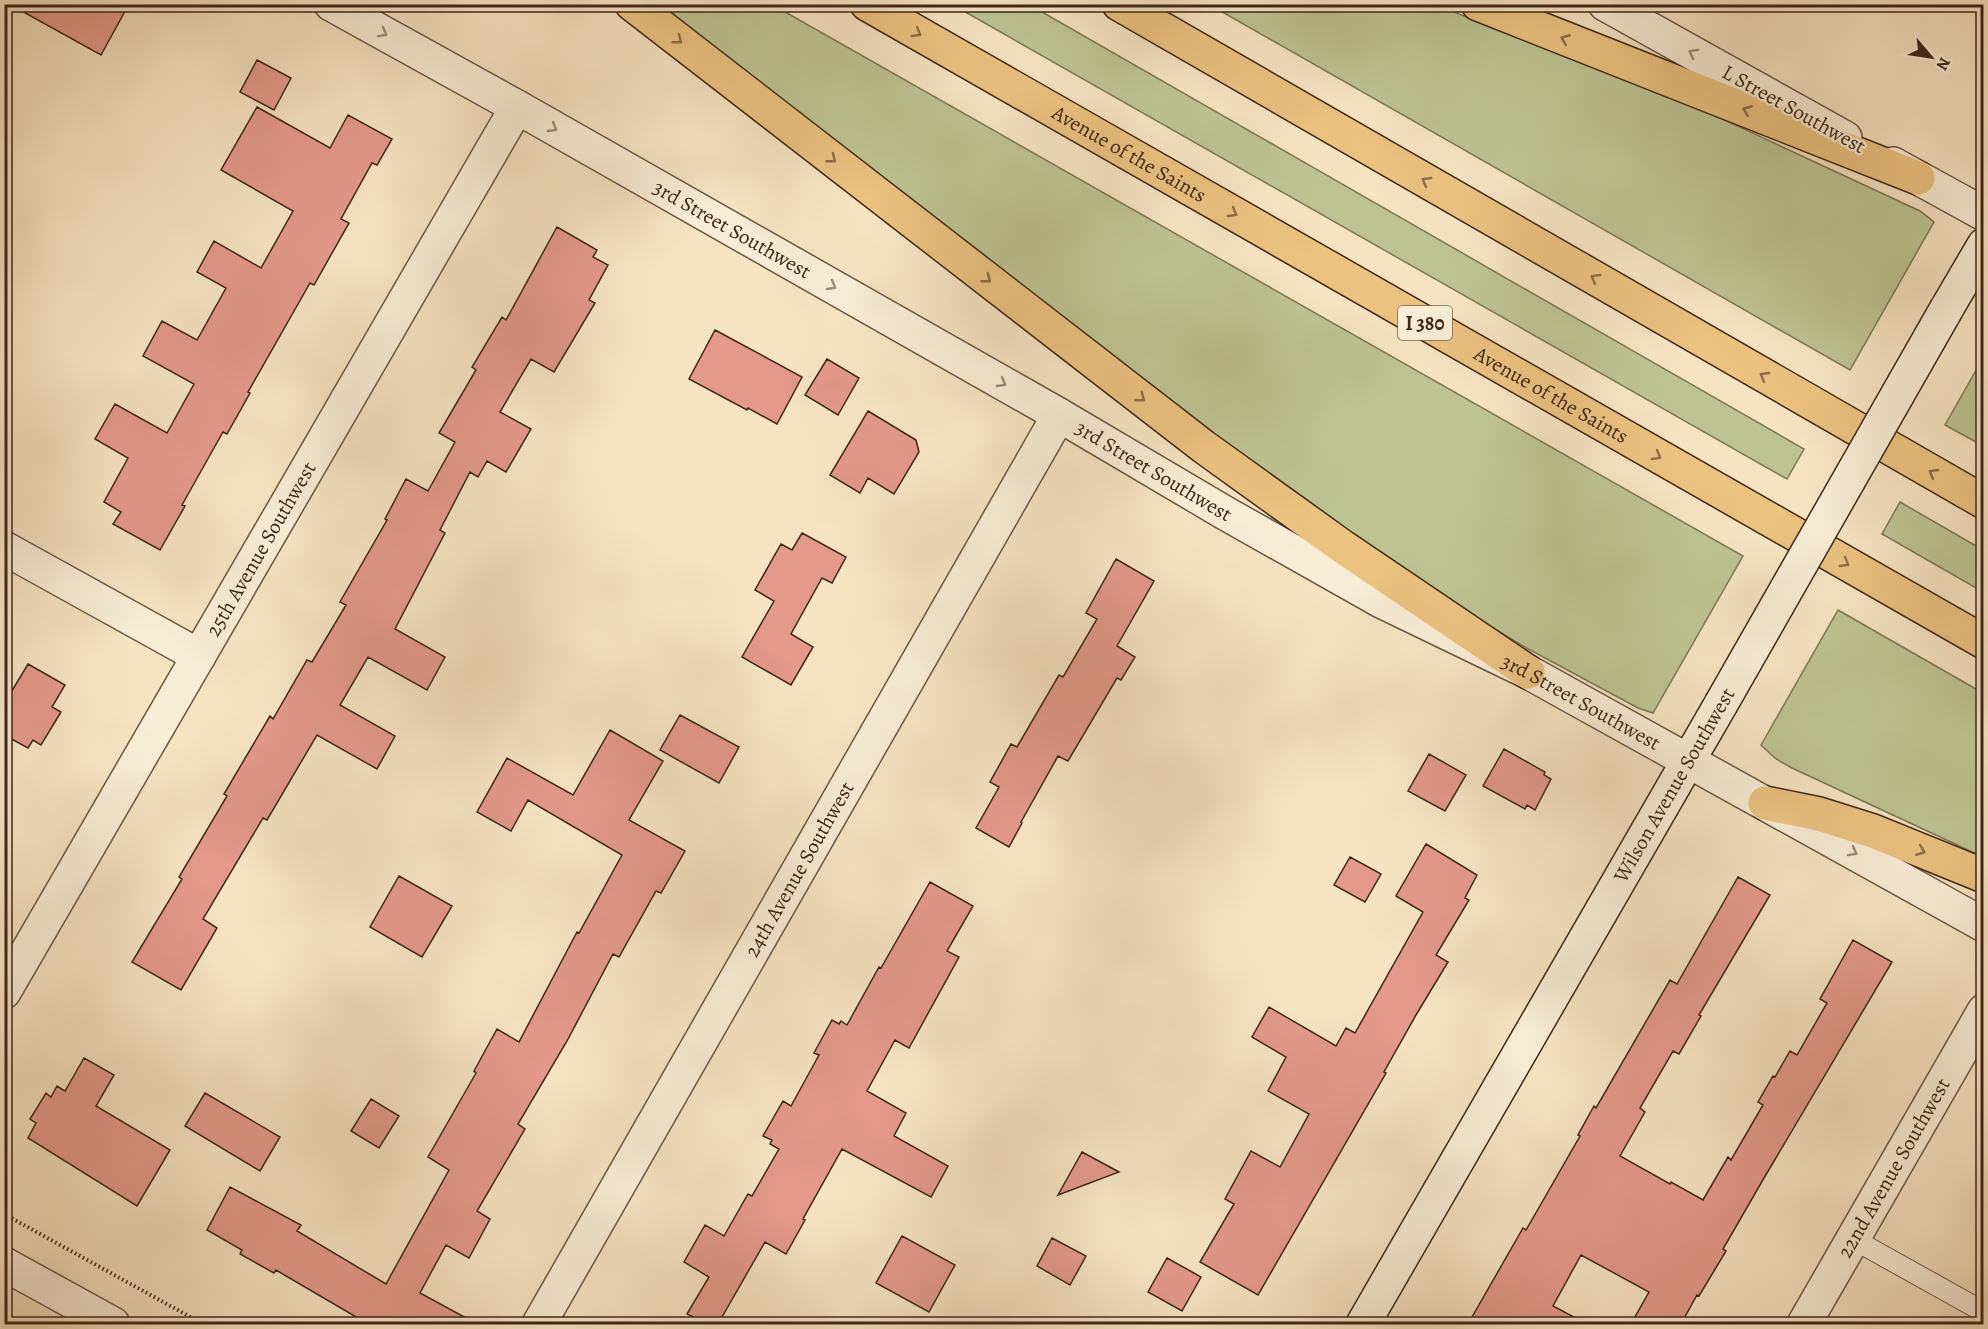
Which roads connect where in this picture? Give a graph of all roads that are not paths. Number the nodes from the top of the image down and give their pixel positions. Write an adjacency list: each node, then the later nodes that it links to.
1 (332, 4): 7 (street, 3rd Street Southwest, one-way to 7)
2 (632, 4): 16 (highway, one-way to 16)
3 (867, 4): 14 (highway, Avenue of the Saints / I 380, one-way to 14)
4 (1119, 4): 12 (highway, one-way to 4)
5 (1478, 4): 8 (highway, one-way to 5)
6 (1605, 4): 8 (street, L Street Southwest, one-way to 6)
7 (517, 107): 11 (street, 3rd Street Southwest, one-way to 11); 15 (street, 25th Avenue Southwest)
8 (1918, 178): 9 (street, L Street Southwest)
9 (1983, 214)
10 (1983, 245): 17 (street, Wilson Avenue Southwest, bridge)
11 (1059, 416): 16 (street, 3rd Street Southwest); 27 (street, 24th Avenue Southwest)
12 (1983, 502)
13 (4, 548): 15 (street)
14 (1983, 642)
15 (199, 656): 21 (street, 25th Avenue Southwest)
16 (1528, 672): 17 (street, 3rd Street Southwest)
17 (1689, 760): 18 (street, 3rd Street Southwest); 28 (street, Wilson Avenue Southwest)
18 (1765, 803): 19 (highway, one-way to 19); 20 (street, 3rd Street Southwest, one-way to 20)
19 (1983, 876)
20 (1983, 925)
21 (4, 992)
22 (1983, 1011): 23 (street, 22nd Avenue Southwest)
23 (1853, 1239): 25 (lane); 29 (street, 22nd Avenue Southwest)
24 (4, 1264): 26 (street)
25 (1983, 1312)
26 (113, 1324)
27 (539, 1324)
28 (1364, 1324)
29 (1804, 1324)

